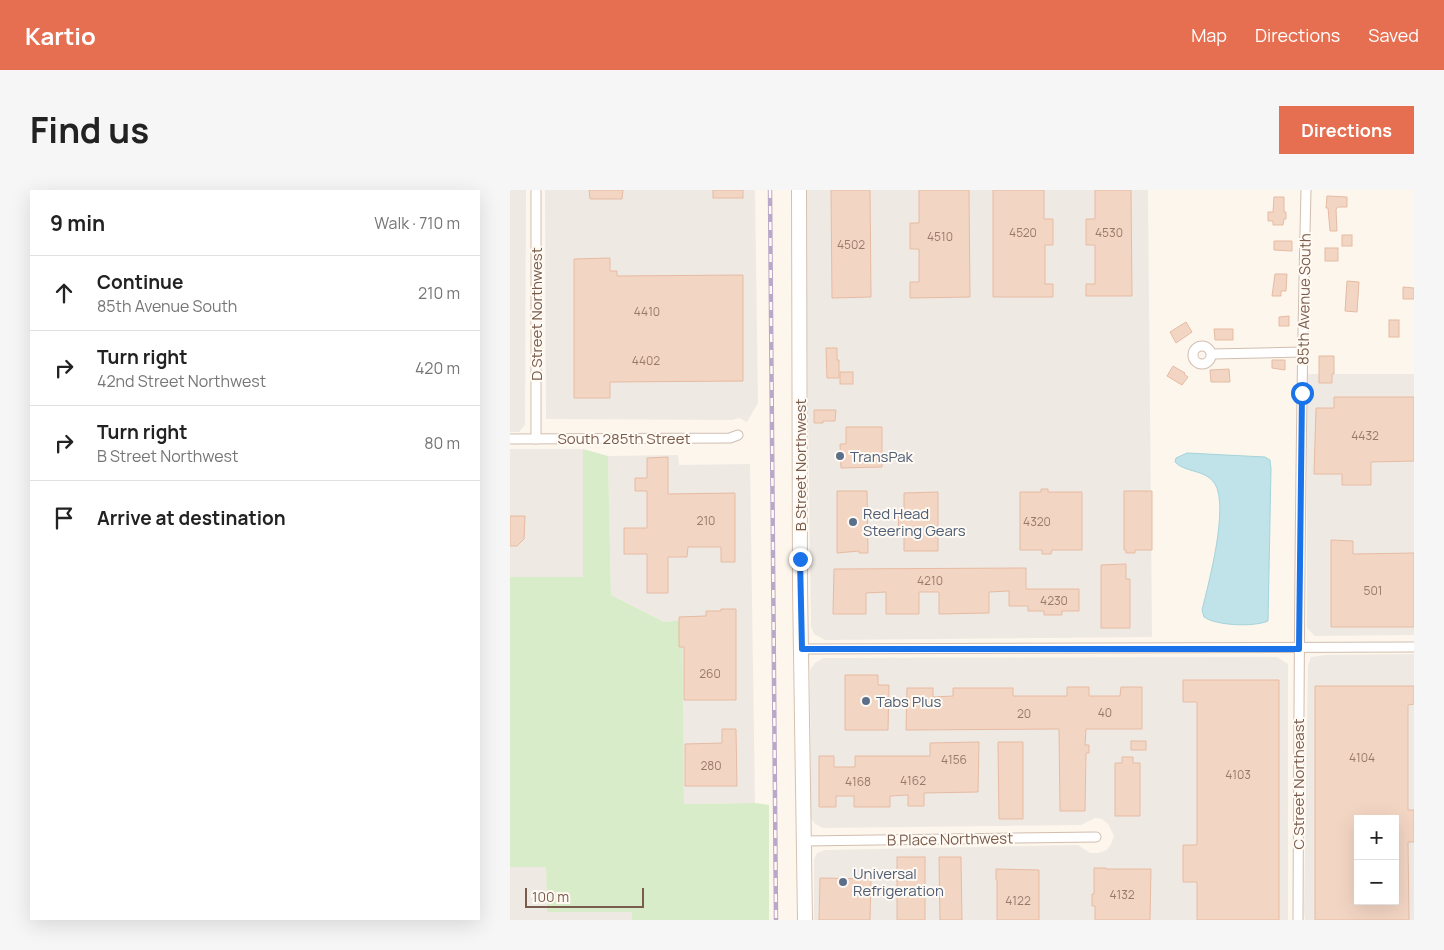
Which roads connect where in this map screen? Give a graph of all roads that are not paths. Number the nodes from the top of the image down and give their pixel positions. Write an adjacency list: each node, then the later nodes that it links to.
1 (536, 190): 8 (street, D Street Northwest)
2 (799, 190): 10 (street, B Street Northwest)
3 (1306, 190): 4 (street, 85th Avenue South)
4 (1302, 352): 5 (street); 11 (street, 85th Avenue South)
5 (1212, 354)
6 (738, 435): 8 (street, South 285th Street)
7 (510, 439): 8 (street, South 285th Street)
8 (536, 439)
9 (1414, 647): 11 (street)
10 (802, 649): 11 (street); 13 (street, B Street Northwest)
11 (1299, 649): 15 (street, C Street Northeast)
12 (1096, 837): 13 (street, B Place Northwest)
13 (805, 841): 14 (street, B Street Northwest)
14 (805, 920)
15 (1298, 920)

